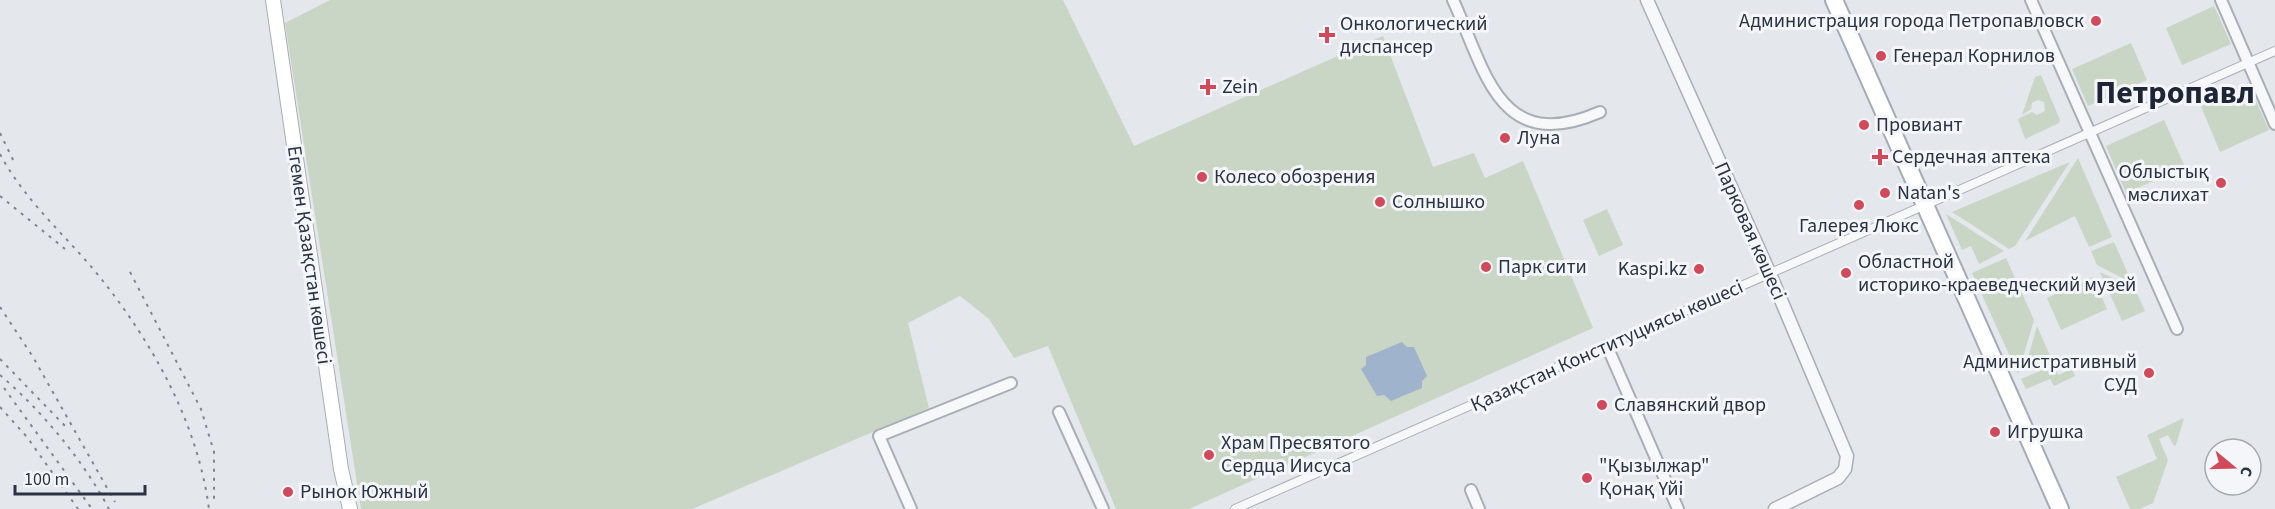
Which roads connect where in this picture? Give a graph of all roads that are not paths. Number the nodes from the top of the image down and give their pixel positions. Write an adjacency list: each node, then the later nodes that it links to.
1 (273, 0): 19 (main road, Егемен Қазақстан көшесі)
2 (1454, 0): 9 (street)
3 (1647, 0): 13 (street, Парковая көшесі)
4 (2031, 0): 11 (street)
5 (2221, 0): 8 (street)
6 (1839, 2): 12 (main road)
7 (2275, 51): 8 (street, Қазақстан Конституциясы көшесі)
8 (2248, 63): 10 (street); 11 (street, Қазақстан Конституциясы көшесі)
9 (1600, 112)
10 (2275, 124)
11 (2090, 133): 12 (street, Қазақстан Конституциясы көшесі); 14 (street)
12 (1925, 205): 13 (street, Қазақстан Конституциясы көшесі); 26 (main road)
13 (1770, 274): 15 (street, Қазақстан Конституциясы көшесі); 25 (street, Парковая көшесі)
14 (2177, 329)
15 (1607, 346): 22 (street, Қазақстан Конституциясы көшесі); 24 (street)
16 (1011, 383): 20 (street)
17 (1059, 412): 21 (street)
18 (1472, 490): 23 (street)
19 (350, 509)
20 (911, 509)
21 (1103, 509)
22 (1234, 509)
23 (1479, 509)
24 (1678, 509)
25 (1775, 509)
26 (2060, 509)

